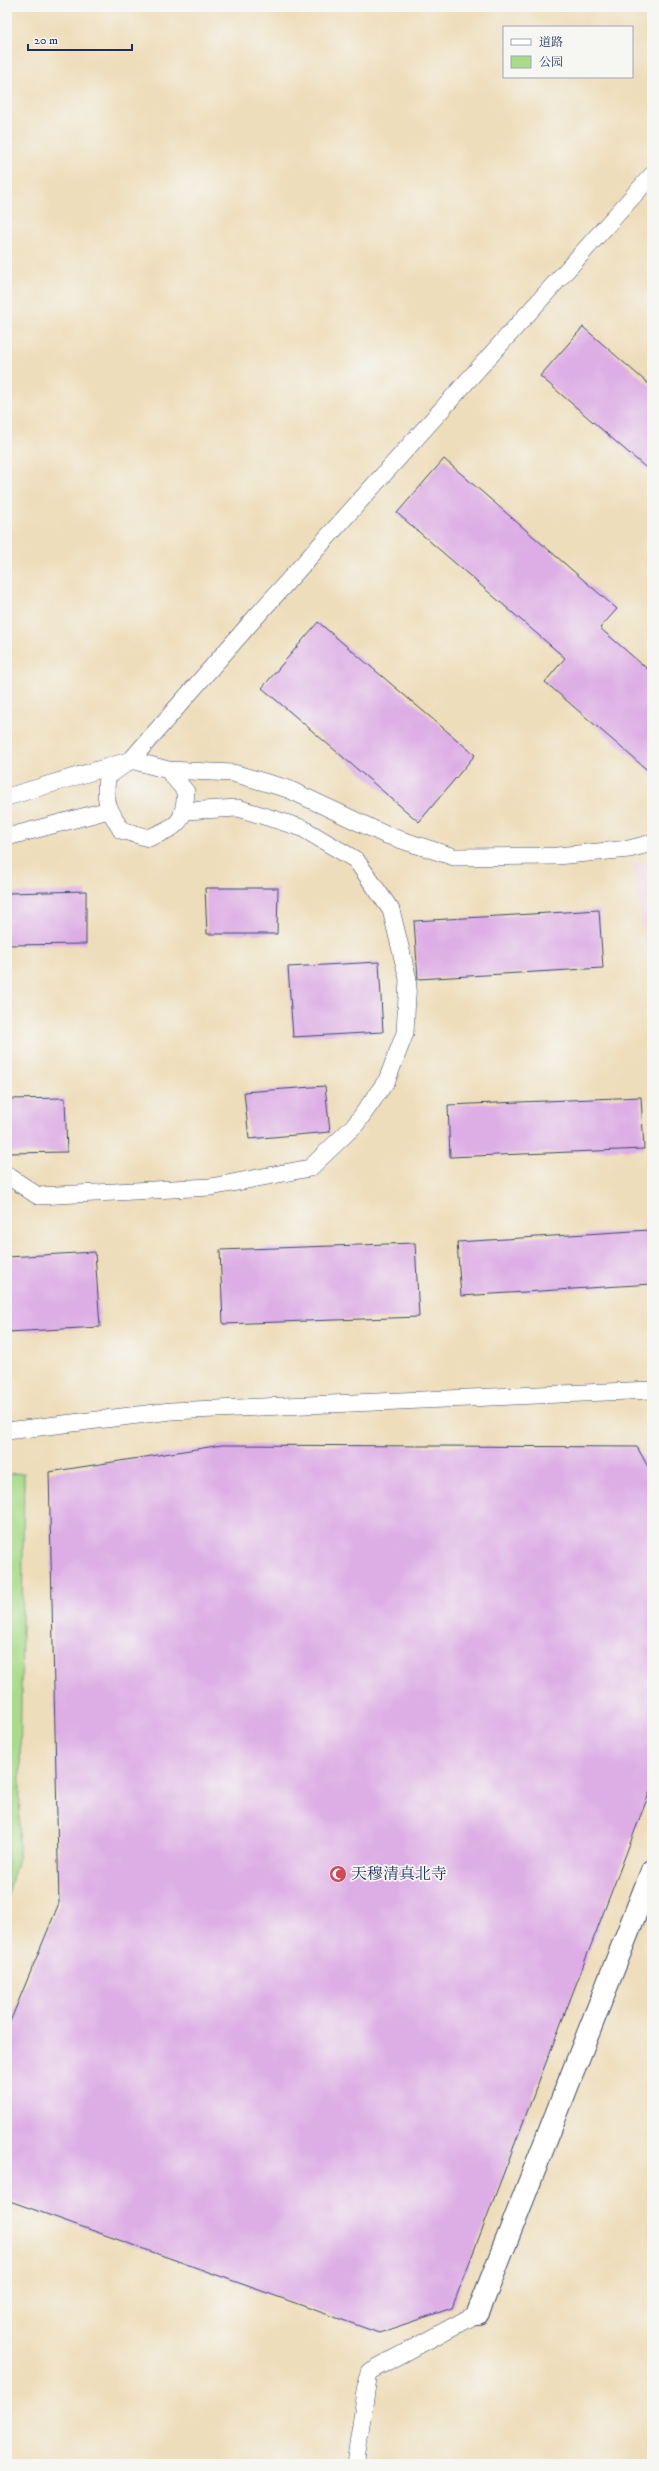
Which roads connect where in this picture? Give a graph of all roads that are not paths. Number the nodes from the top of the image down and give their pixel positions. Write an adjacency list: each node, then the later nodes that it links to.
1 (652, 175): 2 (lane)
2 (131, 760): 3 (lane); 4 (lane); 5 (lane)
3 (168, 770): 6 (lane); 8 (lane)
4 (7, 797)
5 (109, 810): 6 (lane); 7 (lane)
6 (184, 811): 9 (lane)
7 (7, 837)
8 (652, 843)
9 (7, 1175)
10 (652, 1390): 11 (lane)
11 (7, 1431)
12 (652, 1871): 13 (street)
13 (478, 2313): 14 (lane)
14 (355, 2464)

